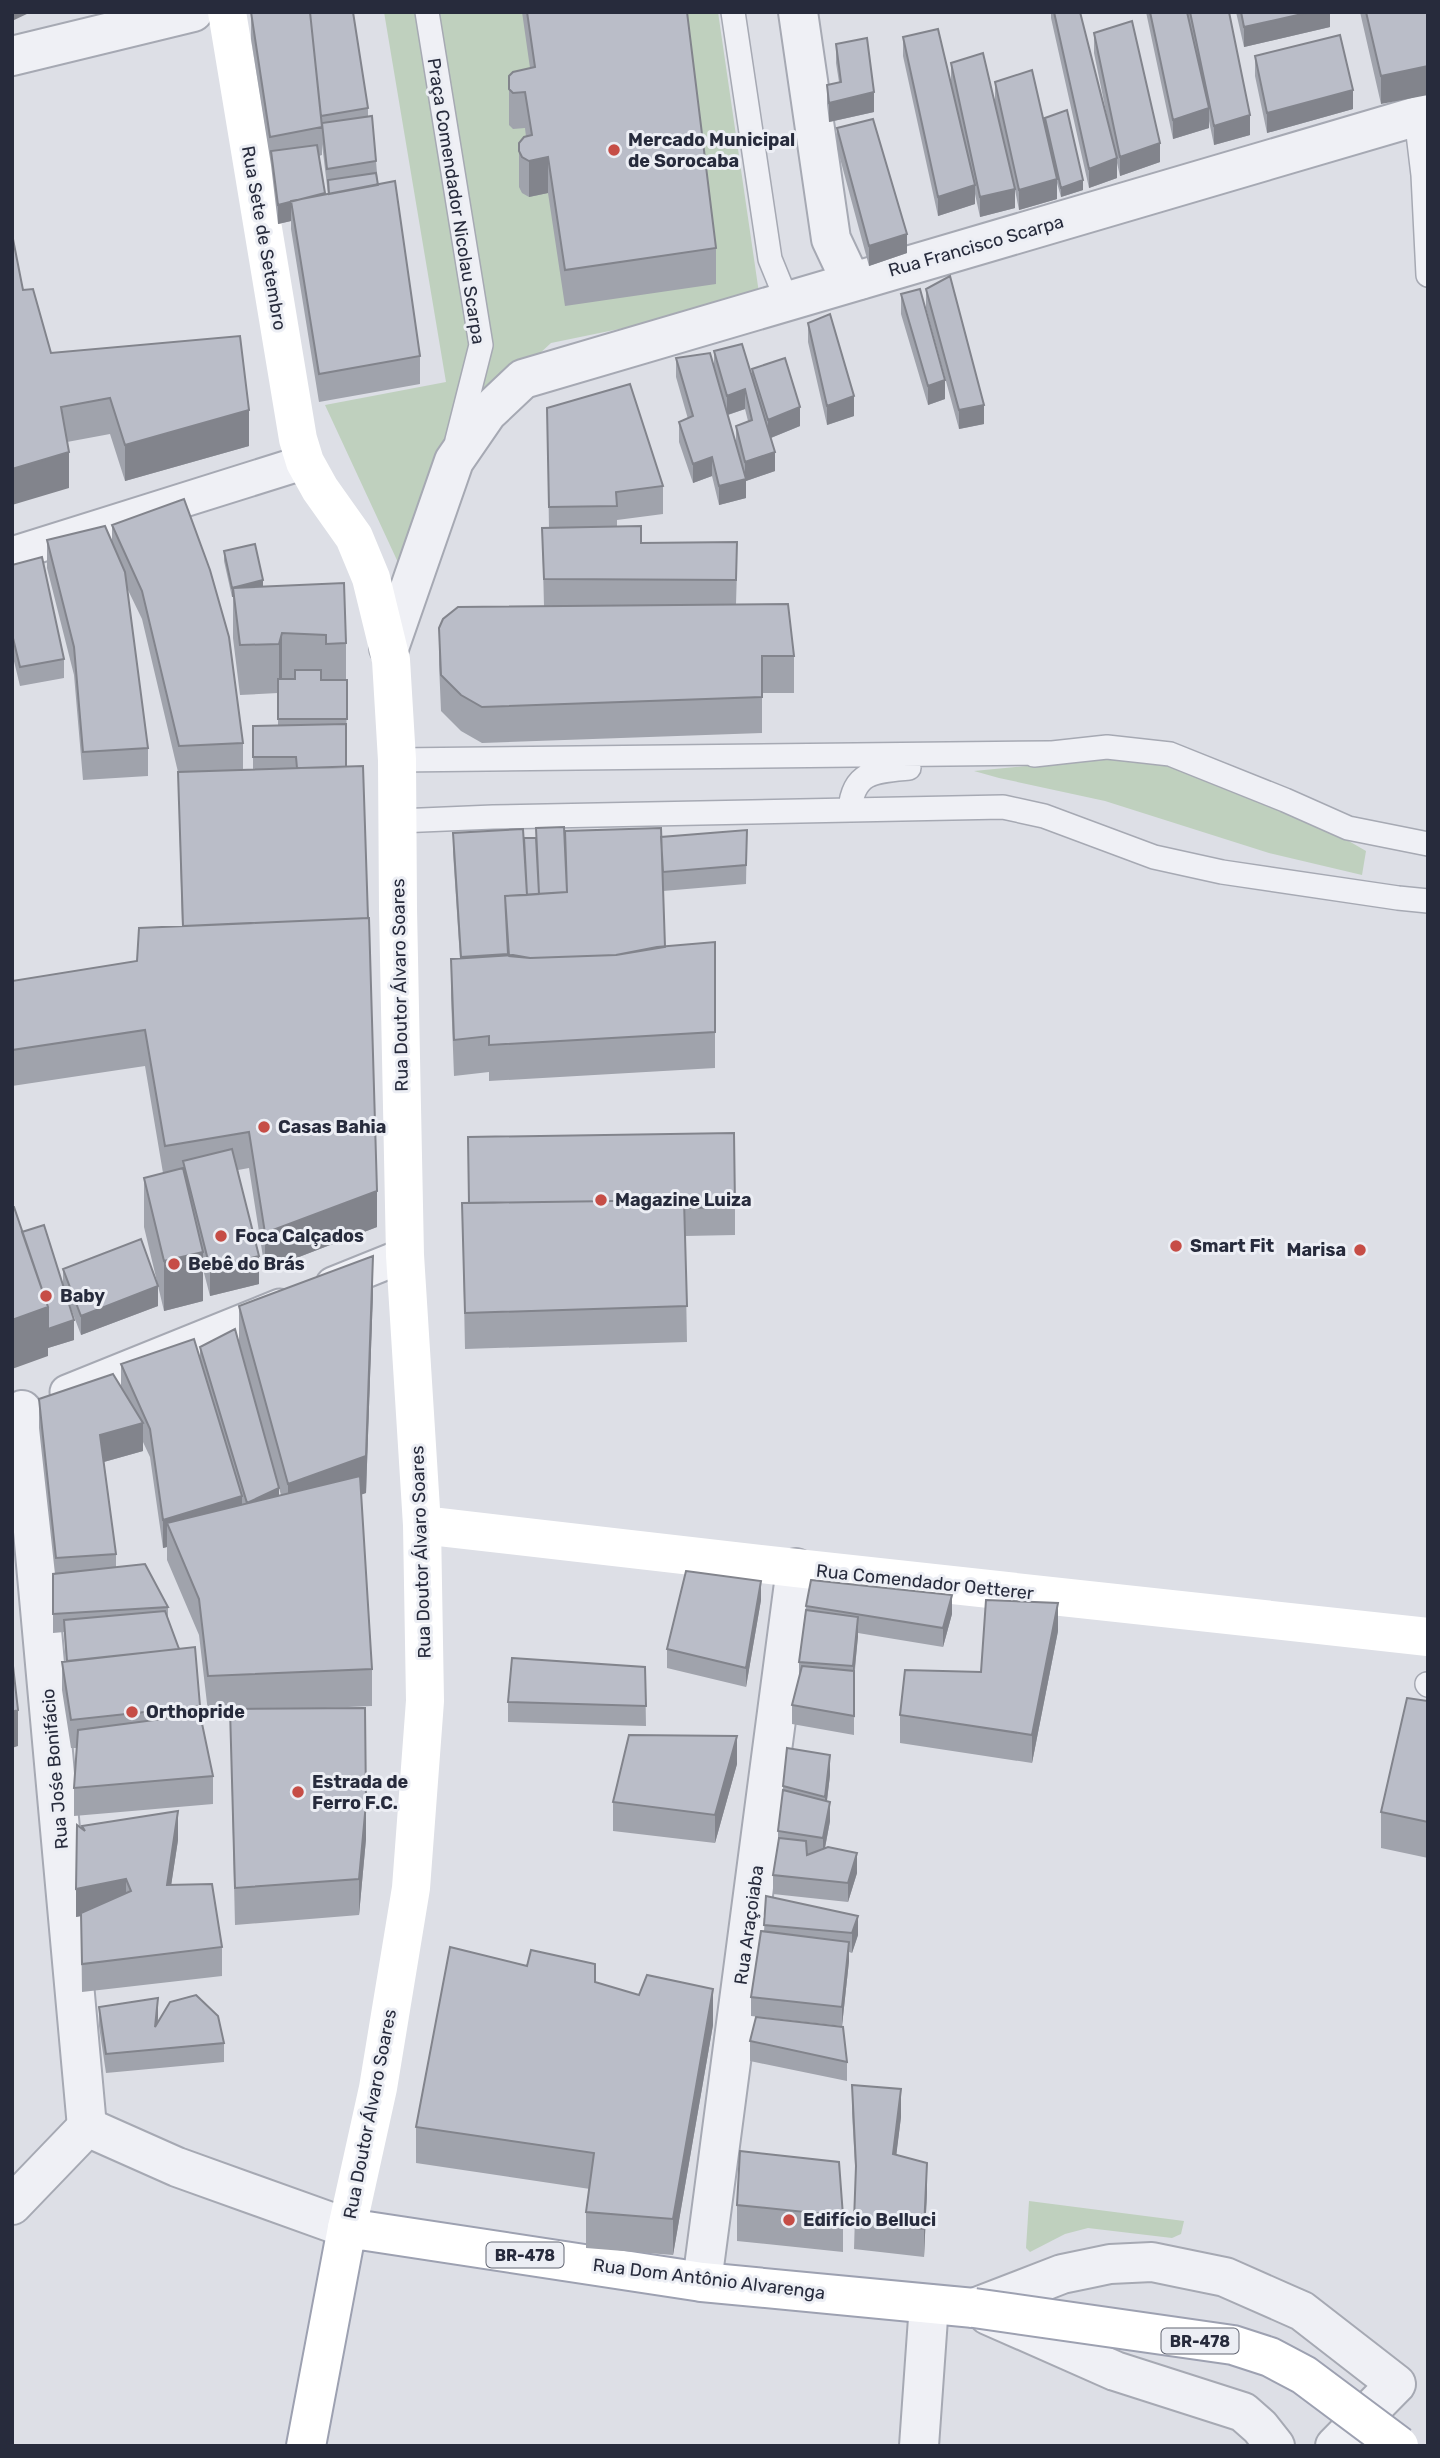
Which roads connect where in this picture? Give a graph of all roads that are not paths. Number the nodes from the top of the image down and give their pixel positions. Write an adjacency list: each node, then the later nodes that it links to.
1 (193, 12): 6 (street)
2 (227, 12): 12 (main road, Rua Sete de Setembro)
3 (427, 12): 13 (lane, Praça Comendador Nicolau Scarpa)
4 (733, 12): 10 (lane)
5 (798, 12): 9 (street)
6 (12, 56)
7 (1422, 115): 8 (lane); 9 (street, Rua Francisco Scarpa)
8 (1428, 275)
9 (859, 280): 10 (street, Rua Francisco Scarpa)
10 (803, 297): 11 (street, Rua Francisco Scarpa)
11 (523, 379): 13 (street, Praça Comendador Nicolau Scarpa)
12 (306, 462): 14 (street); 15 (main road)
13 (449, 471): 15 (street, Praça Comendador Nicolau Scarpa)
14 (12, 554)
15 (389, 648): 17 (main road, Rua Doutor Álvaro Soares)
16 (1049, 753): 17 (lane); 18 (lane); 20 (lane)
17 (397, 760): 19 (main road, Rua Doutor Álvaro Soares)
18 (849, 810): 19 (lane); 21 (lane)
19 (398, 821): 22 (main road, Rua Doutor Álvaro Soares)
20 (1428, 844)
21 (1428, 901)
22 (405, 1255): 23 (street); 24 (main road, Rua Doutor Álvaro Soares)
23 (17, 1412): 27 (street, Rua Jośe Bonifácio)
24 (422, 1525): 25 (main road, Rua Comendador Oetterer); 29 (main road, Rua Doutor Álvaro Soares)
25 (796, 1568): 26 (main road, Rua Comendador Oetterer); 30 (street, Rua Araçoiaba)
26 (1428, 1637)
27 (87, 2127): 28 (street); 29 (street, Rua Dom Antônio Alvarenga)
28 (12, 2205)
29 (347, 2228): 30 (main road, Rua Dom Antônio Alvarenga / BR-478); 33 (main road, Rua Doutor Álvaro Soares)
30 (702, 2282): 31 (main road, Rua Dom Antônio Alvarenga / BR-478)
31 (929, 2304): 32 (main road, Rua Dom Antônio Alvarenga / BR-478); 34 (street)
32 (974, 2308): 35 (street, Rua Dom Antônio Alvarenga); 36 (street, Rua Dom Antônio Alvarenga); 37 (main road, BR-478, bridge)
33 (306, 2446)
34 (919, 2446)
35 (1275, 2446)
36 (1335, 2446)
37 (1399, 2446)

